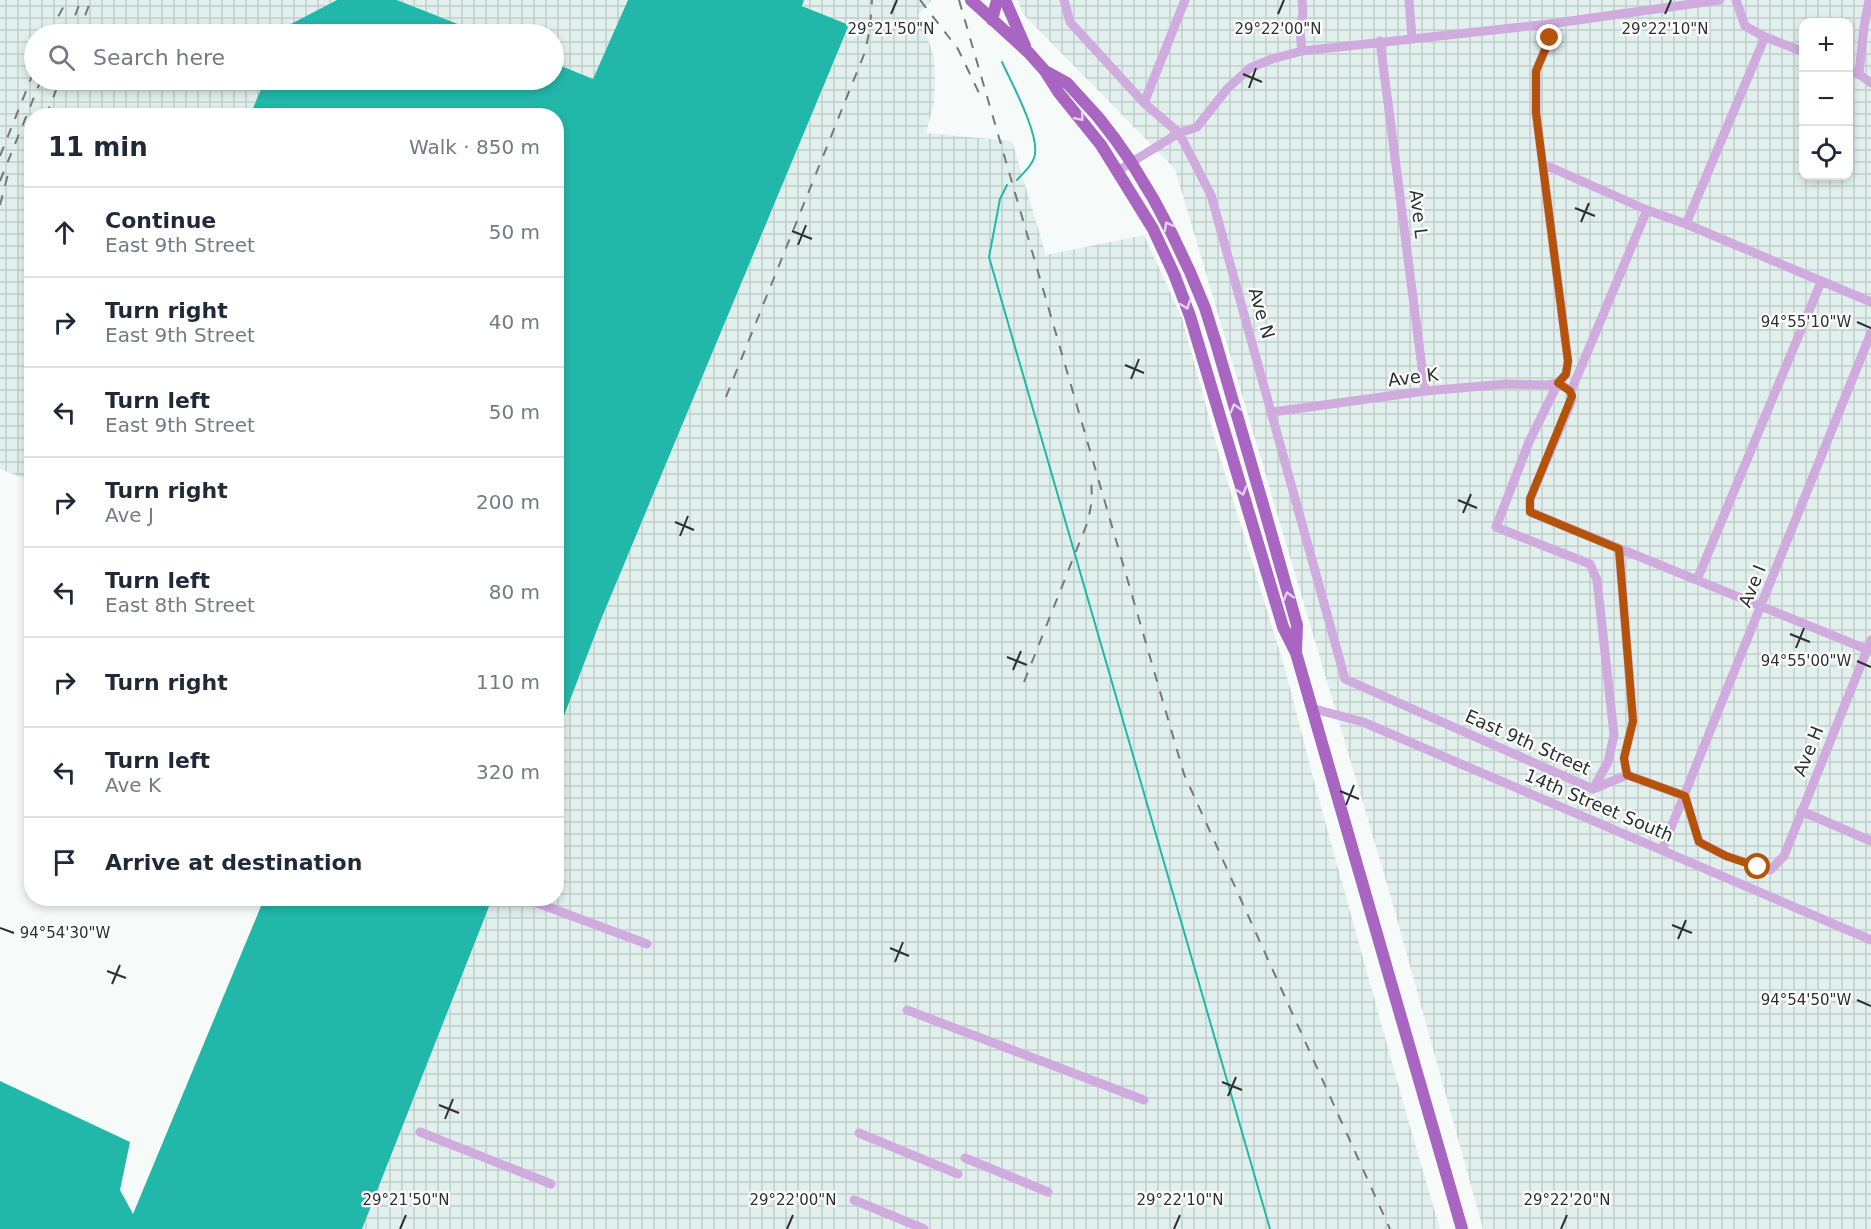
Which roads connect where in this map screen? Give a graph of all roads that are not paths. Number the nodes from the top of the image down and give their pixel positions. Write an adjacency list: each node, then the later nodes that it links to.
1 (971, 0): 12 (main road)
2 (987, 0): 12 (main road)
3 (997, 0): 12 (main road)
4 (1005, 0): 19 (main road)
5 (1064, 0): 24 (street, Ave N)
6 (1185, 0): 24 (street)
7 (1302, 0): 18 (street)
8 (1409, 0): 15 (street)
9 (1720, 0): 13 (street)
10 (1736, 0): 14 (street)
11 (1869, 0): 22 (street)
12 (992, 20): 19 (main road)
13 (1549, 24): 15 (street); 27 (street)
14 (1765, 37): 17 (street); 30 (street)
15 (1412, 38): 16 (street)
16 (1380, 42): 18 (street); 37 (street, Ave L)
17 (1799, 50)
18 (1302, 51): 25 (street)
19 (1029, 53): 20 (main road)
20 (1045, 71): 26 (main road); 28 (main road, one-way to 28)
21 (1853, 72): 22 (street)
22 (1859, 74): 23 (street)
23 (1871, 83)
24 (1144, 103): 25 (street, Ave N)
25 (1179, 133): 26 (street); 39 (street, Ave N)
26 (1131, 162): 28 (street); 45 (main road, one-way to 26)
27 (1543, 164): 29 (street); 36 (street)
28 (1119, 170): 45 (main road, one-way to 45)
29 (1647, 210): 30 (street); 38 (street)
30 (1686, 224): 31 (street)
31 (1821, 282): 32 (street); 41 (street)
32 (1871, 302)
33 (1871, 333): 34 (street, Ave I)
34 (1860, 362): 35 (street); 42 (street, Ave I)
35 (1871, 367)
36 (1558, 383): 37 (street, Ave K); 38 (street); 49 (street)
37 (1425, 391): 39 (street, Ave K)
38 (1570, 391): 40 (street)
39 (1273, 412): 46 (street, Ave N)
40 (1619, 549): 41 (street); 48 (street)
41 (1697, 580): 42 (street)
42 (1762, 606): 44 (street); 50 (street, Ave I)
43 (1871, 640): 44 (street, Ave H)
44 (1869, 650): 51 (street, Ave H)
45 (1296, 654): 47 (main road)
46 (1346, 679): 49 (street, East 9th Street)
47 (1311, 708): 53 (street, 14th Street South); 67 (main road)
48 (1627, 775): 49 (street, East 9th Street); 50 (street)
49 (1593, 789)
50 (1685, 796): 51 (street, Ave H); 53 (street, Ave I)
51 (1801, 811): 52 (street)
52 (1871, 841)
53 (1662, 850): 55 (street, 14th Street South)
54 (545, 906): 56 (street)
55 (1871, 940)
56 (647, 944)
57 (907, 1010): 58 (street)
58 (1144, 1100)
59 (420, 1132): 63 (street)
60 (860, 1133): 62 (street)
61 (965, 1158): 64 (street)
62 (958, 1174)
63 (551, 1184)
64 (1048, 1192)
65 (854, 1200): 66 (street)
66 (924, 1229)
67 (1462, 1229)

